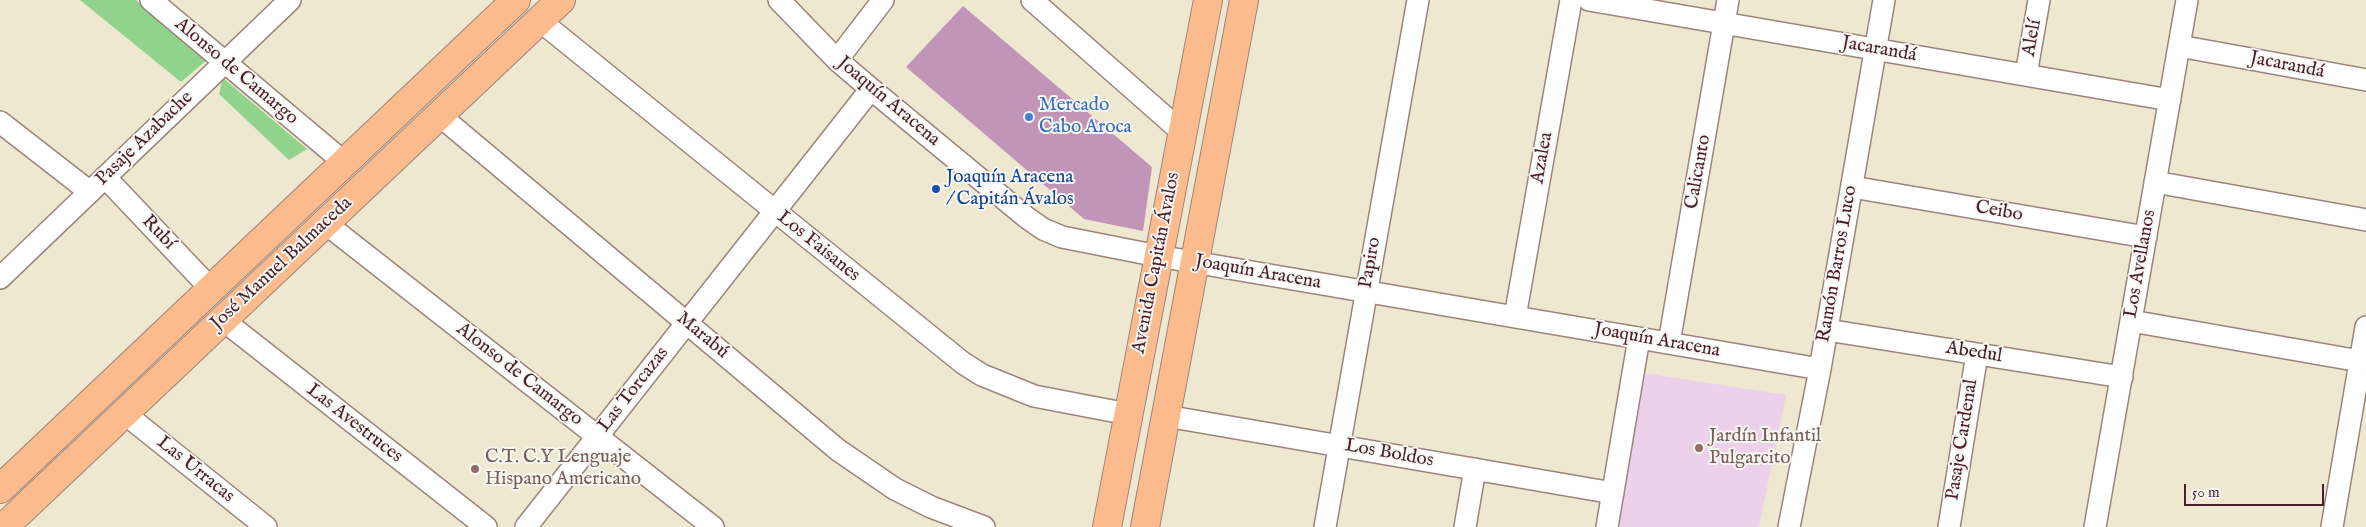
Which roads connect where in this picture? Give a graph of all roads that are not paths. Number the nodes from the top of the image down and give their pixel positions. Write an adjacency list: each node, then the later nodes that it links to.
1 (151, 0): 22 (street, Alonso de Camargo)
2 (290, 0): 22 (street, Pasaje Azabache)
3 (516, 0): 30 (main road, José Manuel Balmaceda)
4 (561, 0): 17 (main road, José Manuel Balmaceda)
5 (779, 0): 21 (street, Joaquín Aracena)
6 (883, 0): 21 (street)
7 (1032, 0): 29 (street)
8 (1208, 0): 29 (main road, Avenida Capitán Ávalos)
9 (1244, 0): 39 (main road, Avenida Capitán Ávalos)
10 (1418, 0): 42 (street, Papiro)
11 (1571, 0): 43 (street, Azalea)
12 (1588, 0): 18 (street, Jacarandá)
13 (1728, 0): 18 (street, Calicanto)
14 (1884, 0): 20 (street, Ramón Barros Luco)
15 (2039, 0): 23 (street, Alelí)
16 (2187, 0): 19 (street, Los Avellanos)
17 (539, 20): 27 (main road, José Manuel Balmaceda); 34 (street, Los Faisanes)
18 (1724, 24): 20 (street, Jacarandá); 50 (street, Calicanto)
19 (2179, 46): 24 (street, Jacarandá); 26 (street, Los Avellanos)
20 (1875, 49): 23 (street, Jacarandá); 33 (street, Ramón Barros Luco)
21 (837, 60): 25 (street, Joaquín Aracena)
22 (225, 62): 30 (street, Alonso de Camargo); 32 (street, Pasaje Azabache)
23 (2026, 75): 26 (street, Jacarandá)
24 (2366, 80)
25 (871, 89): 34 (street, Las Torcazas); 38 (street, Joaquín Aracena)
26 (2170, 100): 31 (street, Los Avellanos)
27 (439, 115): 36 (main road, José Manuel Balmaceda); 46 (street, Marabú)
28 (0, 122): 32 (street, Rubí)
29 (1182, 132): 38 (main road, Avenida Capitán Ávalos)
30 (345, 163): 41 (main road, José Manuel Balmaceda)
31 (2156, 182): 35 (street); 37 (street, Los Avellanos)
32 (97, 185): 40 (street, Pasaje Azabache); 41 (street, Rubí)
33 (1852, 187): 37 (street, Ceibo); 48 (street, Ramón Barros Luco)
34 (774, 212): 46 (street, Las Torcazas); 56 (street, Los Faisanes)
35 (2366, 220)
36 (325, 223): 44 (main road, José Manuel Balmaceda); 58 (street, Alonso de Camargo)
37 (2146, 237): 45 (street, Los Avellanos)
38 (1158, 256): 39 (street, Joaquín Aracena); 56 (main road, Avenida Capitán Ávalos)
39 (1194, 262): 42 (street, Joaquín Aracena); 57 (main road, Avenida Capitán Ávalos)
40 (0, 278)
41 (211, 289): 61 (main road, José Manuel Balmaceda)
42 (1366, 292): 43 (street, Joaquín Aracena); 59 (street, Papiro)
43 (1515, 317): 49 (street, Joaquín Aracena)
44 (223, 320): 55 (main road, José Manuel Balmaceda); 65 (street, Las Avestruces)
45 (2131, 321): 52 (street); 54 (street, Los Avellanos)
46 (686, 323): 58 (street, Las Torcazas); 68 (street, Marabú)
47 (2366, 327): 52 (street)
48 (1827, 330): 51 (street, Abedul); 53 (street, Ramón Barros Luco)
49 (1639, 338): 50 (street, Joaquín Aracena); 62 (street)
50 (1669, 343): 53 (street, Joaquín Aracena)
51 (1978, 354): 54 (street, Abedul); 75 (street, Pasaje Cardenal)
52 (2360, 361): 77 (street)
53 (1820, 369): 74 (street, Ramón Barros Luco)
54 (2122, 377): 76 (street, Los Avellanos)
55 (124, 413): 63 (main road, José Manuel Balmaceda); 64 (street, Las Urracas)
56 (1128, 414): 69 (main road, Avenida Capitán Ávalos)
57 (1166, 416): 59 (street, Los Boldos); 70 (main road, Avenida Capitán Ávalos)
58 (597, 437): 66 (street, Las Torcazas); 67 (street, Alonso de Camargo)
59 (1339, 446): 60 (street, Los Boldos); 71 (street, Papiro)
60 (1475, 469): 62 (street, Los Boldos); 72 (street)
61 (0, 489)
62 (1612, 493): 73 (street)
63 (7, 525)
64 (266, 527)
65 (486, 527)
66 (526, 527)
67 (712, 527)
68 (984, 527)
69 (1107, 527)
70 (1145, 527)
71 (1325, 527)
72 (1466, 527)
73 (1607, 527)
74 (1789, 527)
75 (1949, 527)
76 (2095, 527)
77 (2332, 527)

